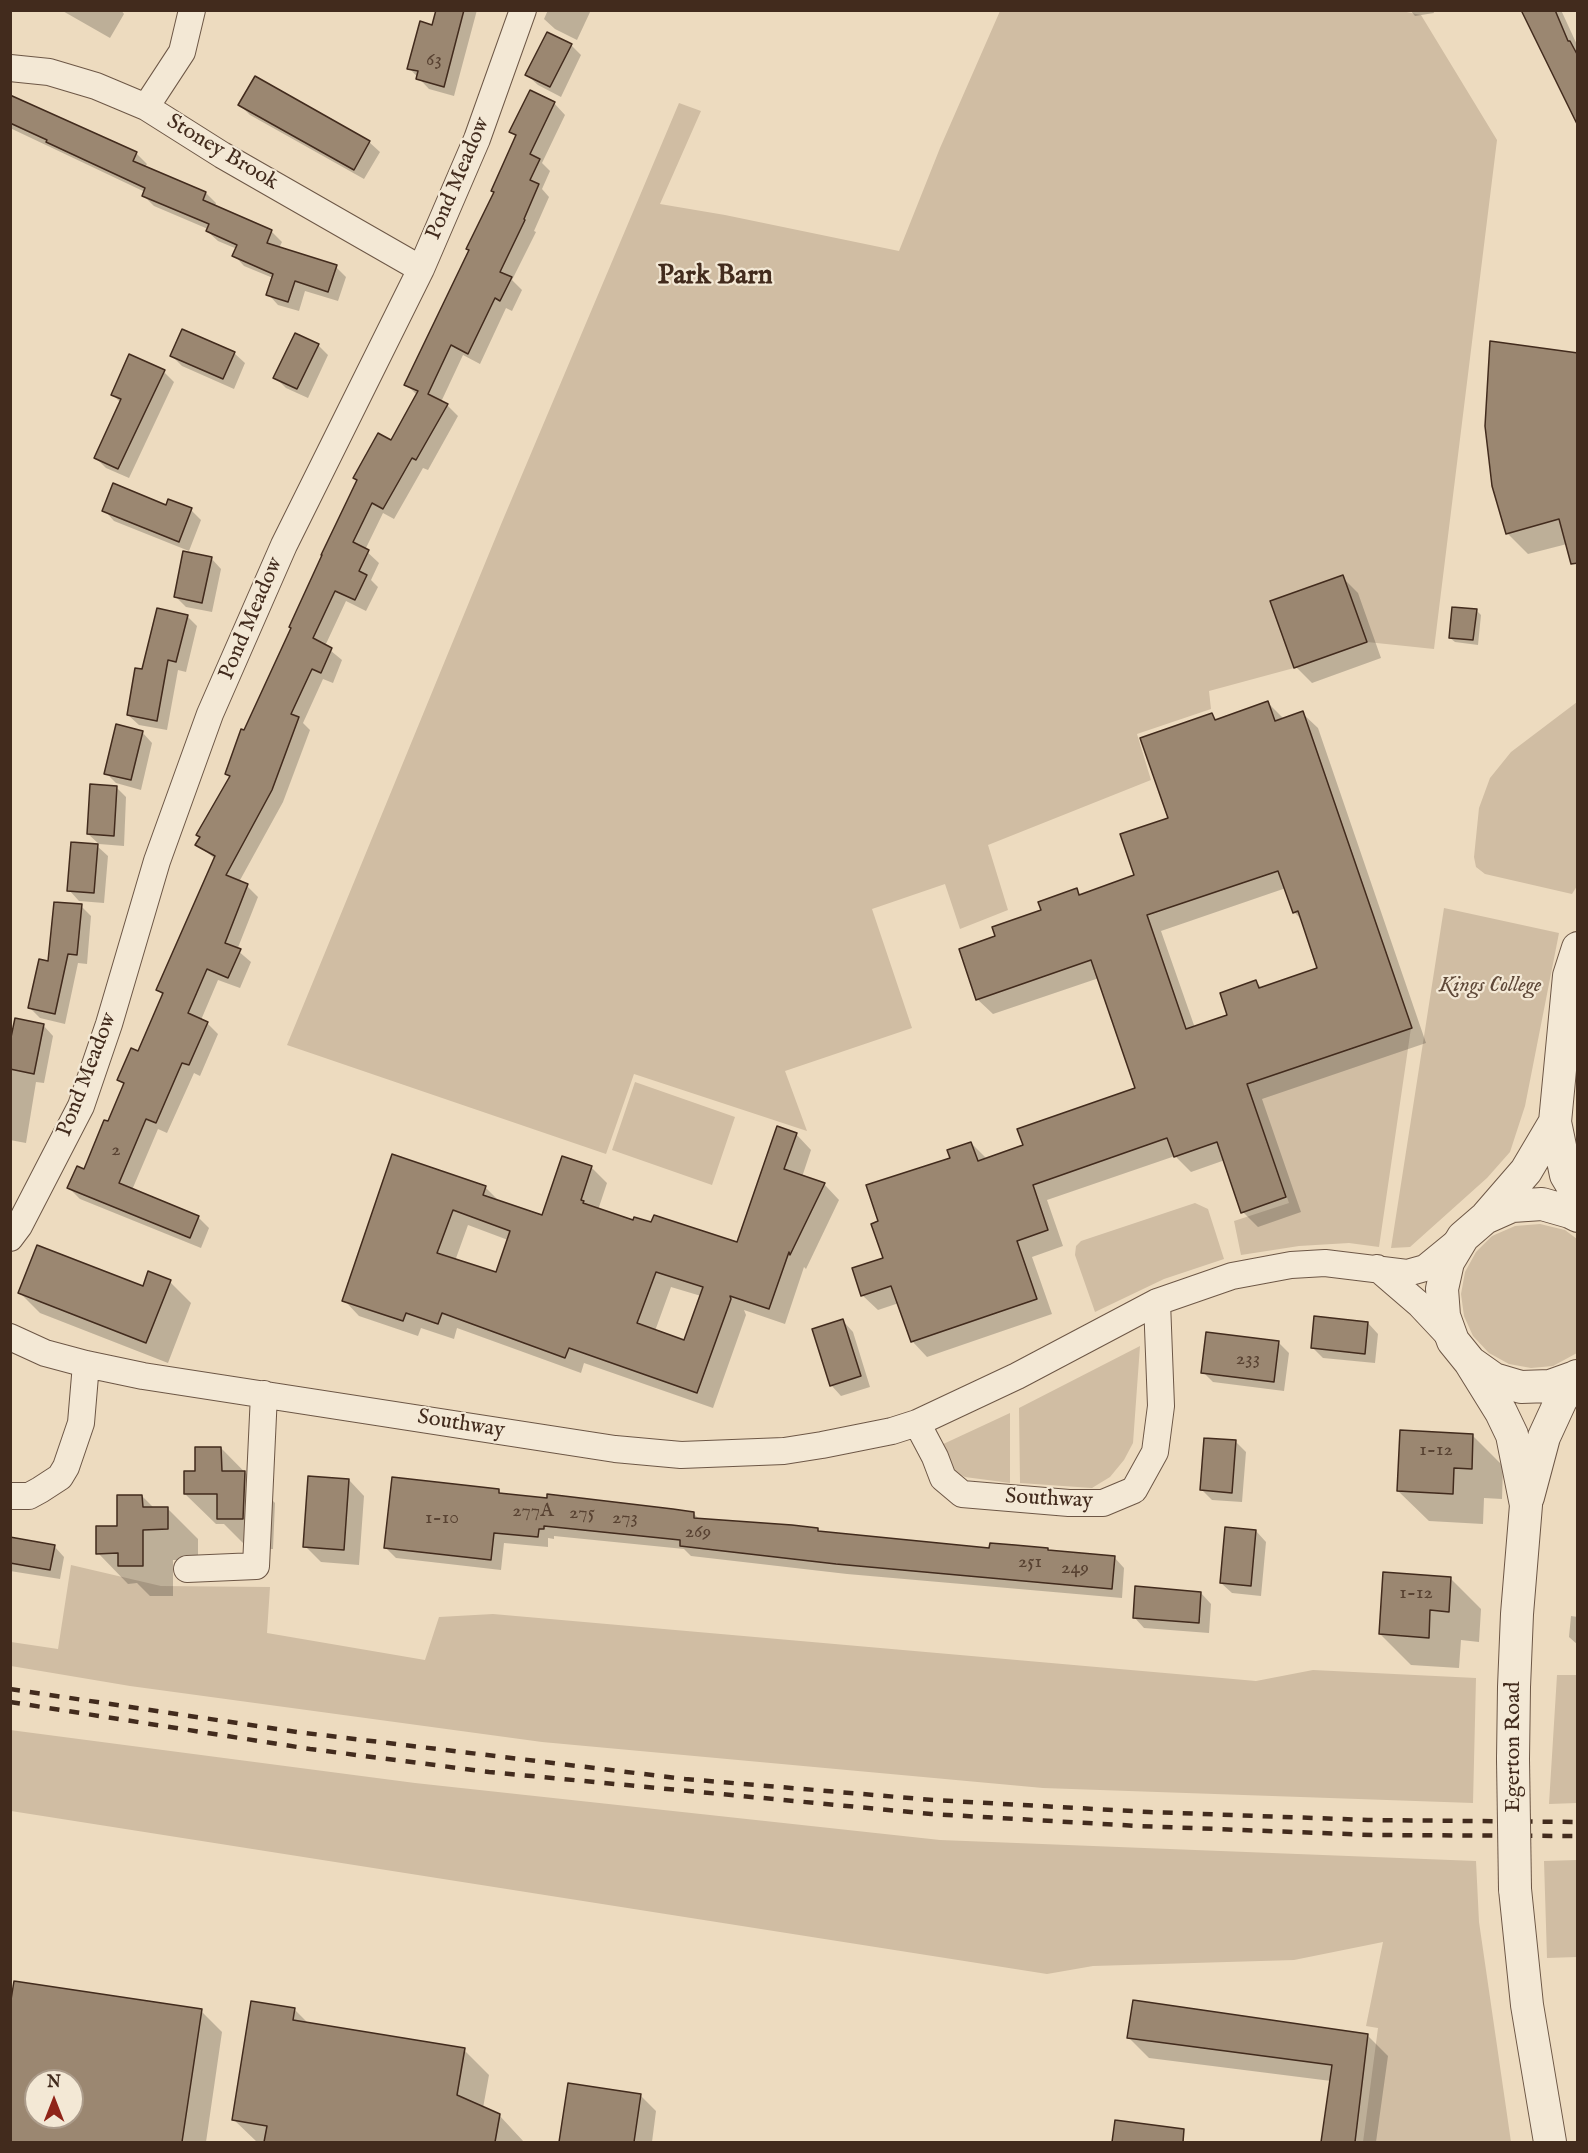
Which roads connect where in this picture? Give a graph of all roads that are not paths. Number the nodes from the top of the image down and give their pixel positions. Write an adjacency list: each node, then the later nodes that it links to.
1 (192, 10): 4 (street)
2 (523, 10): 5 (street, Pond Meadow)
3 (10, 68): 4 (street, Stoney Brook)
4 (146, 108): 5 (street, Stoney Brook)
5 (421, 268): 11 (street, Pond Meadow)
6 (1578, 948): 7 (street)
7 (1555, 1122): 8 (street); 10 (street, Egerton Road)
8 (1578, 1195)
9 (1578, 1216): 10 (street)
10 (1474, 1227): 12 (street, Southway); 15 (street, Egerton Road)
11 (10, 1238)
12 (1377, 1268): 13 (street, Southway); 15 (street)
13 (1157, 1302): 19 (street, Southway); 19 (street, Southway)
14 (10, 1337): 16 (street, Southway)
15 (1462, 1352): 17 (street); 21 (street, Egerton Road)
16 (86, 1364): 18 (street, Southway); 20 (street)
17 (1577, 1376): 21 (street)
18 (264, 1394): 19 (street, Southway); 22 (street)
19 (917, 1423)
20 (10, 1496)
21 (1526, 1505): 23 (street, Egerton Road, bridge)
22 (187, 1569)
23 (1550, 2142)

